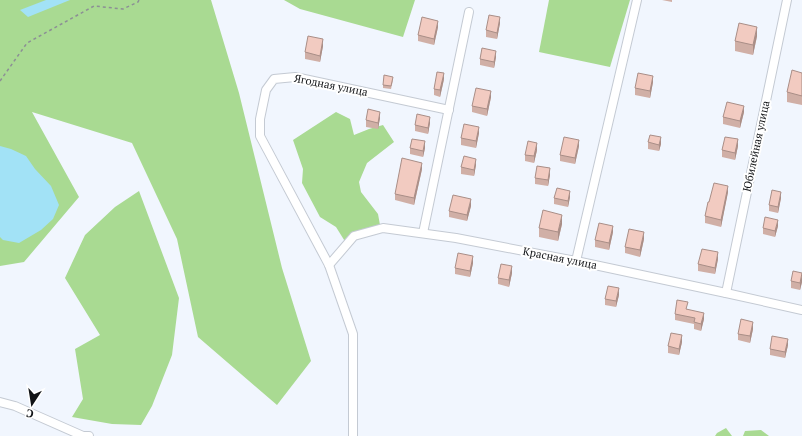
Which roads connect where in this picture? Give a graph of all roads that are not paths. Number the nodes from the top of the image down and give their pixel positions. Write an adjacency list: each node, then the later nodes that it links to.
1 (637, 0): 6 (street)
2 (787, 0): 8 (street, Юбилейная улица)
3 (469, 12): 4 (street)
4 (449, 110): 5 (street); 7 (street, Ягодная улица)
5 (423, 233): 6 (street, Красная улица); 7 (street, Красная улица)
6 (576, 261): 8 (street, Красная улица)
7 (329, 265): 12 (street, Ягодная улица)
8 (726, 293): 9 (street, Красная улица)
9 (802, 310)
10 (0, 402): 11 (street)
11 (89, 436)
12 (353, 436)

